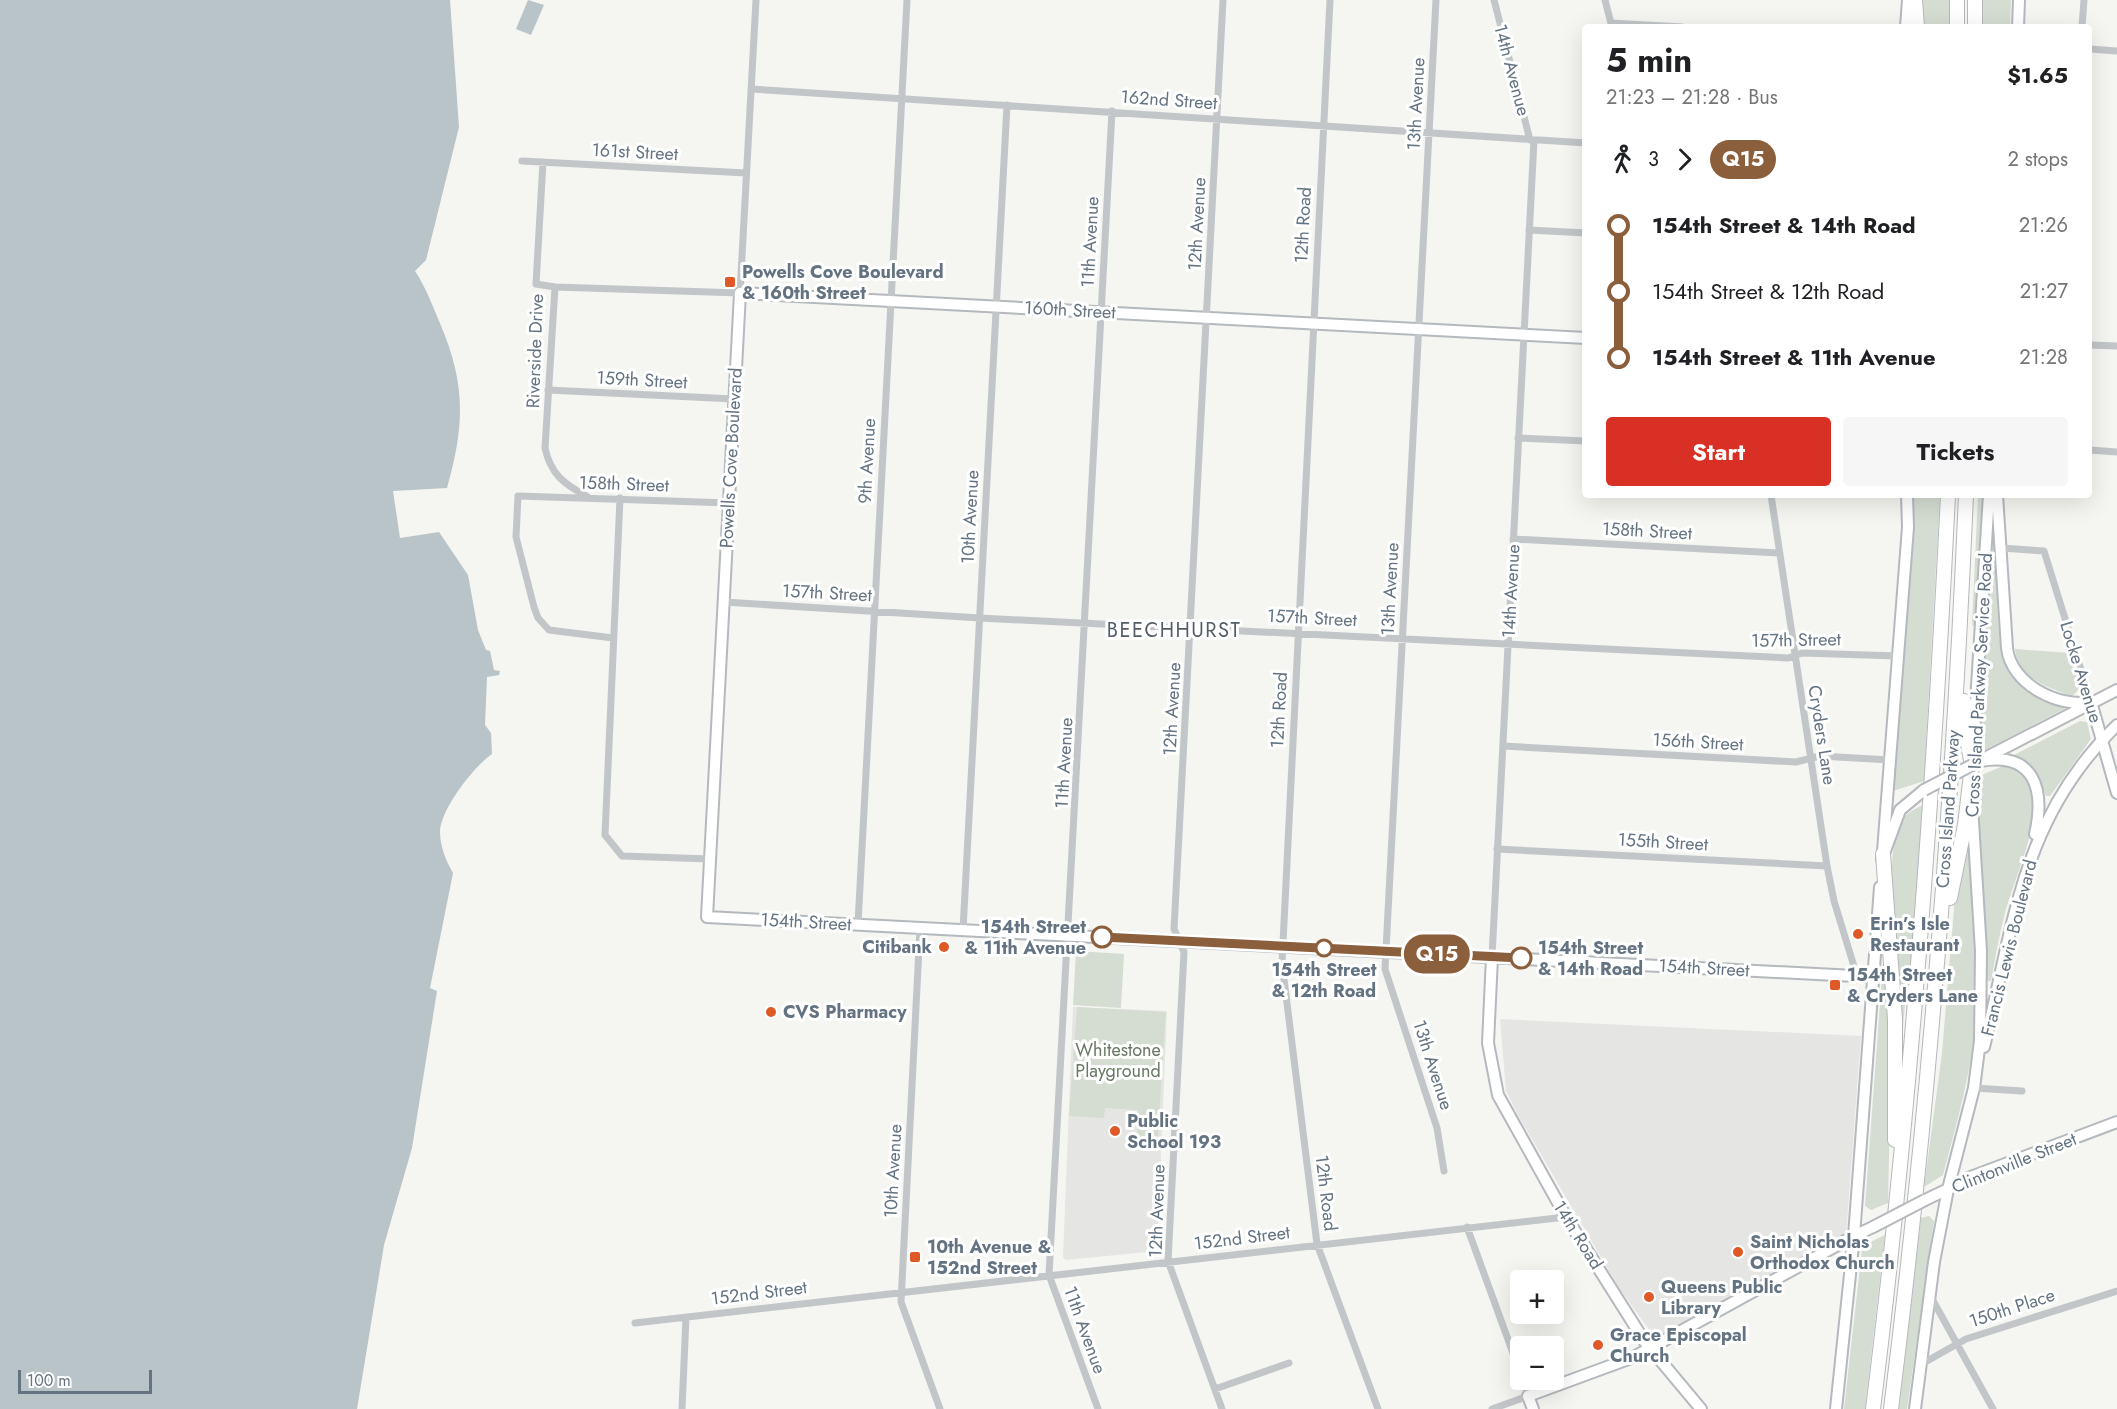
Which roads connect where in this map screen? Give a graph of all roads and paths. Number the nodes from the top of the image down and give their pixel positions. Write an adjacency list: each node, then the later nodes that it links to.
1 (756, 0): 23 (street, Powells Cove Boulevard)
2 (907, 0): 24 (street, 9th Avenue)
3 (1223, 0): 27 (street, 12th Avenue)
4 (1330, 0): 28 (street, 12th Road)
5 (1436, 0): 29 (street, 13th Avenue)
6 (1494, 0): 30 (street, 14th Avenue)
7 (1605, 0): 14 (street)
8 (1908, 0): 15 (street)
9 (1915, 0): 16 (highway)
10 (1957, 0): 17 (highway)
11 (1975, 0): 18 (highway)
12 (2019, 0): 19 (street)
13 (2084, 0): 20 (street)
14 (1611, 24)
15 (1906, 24)
16 (1917, 24)
17 (1957, 24)
18 (1975, 24)
19 (2018, 24)
20 (2082, 24)
21 (2092, 49): 22 (street)
22 (2117, 51)
23 (751, 89): 24 (street, 162nd Street); 34 (street, Powells Cove Boulevard)
24 (902, 99): 25 (street, 162nd Street); 39 (street, 9th Avenue)
25 (1007, 105): 26 (street, 162nd Street); 40 (street, 10th Avenue)
26 (1112, 111): 27 (street, 162nd Street); 41 (street, 11th Avenue)
27 (1218, 119): 28 (street, 162nd Street); 42 (street, 12th Avenue)
28 (1323, 126): 29 (street, 162nd Street); 43 (street, 12th Road)
29 (1430, 133): 30 (street, 162nd Street); 44 (street, 13th Avenue)
30 (1532, 140): 31 (street, 162nd Street); 35 (street, 14th Avenue)
31 (1582, 143)
32 (522, 161): 33 (street, 161st Street)
33 (543, 162): 34 (street, 161st Street); 37 (street, Riverside Drive)
34 (746, 173): 38 (street, Powells Cove Boulevard)
35 (1529, 230): 36 (street); 45 (street, 14th Avenue)
36 (1582, 233)
37 (555, 286): 38 (street, 160th Street); 49 (street, Riverside Drive)
38 (740, 293): 39 (street, 160th Street); 50 (street, Powells Cove Boulevard)
39 (890, 301): 40 (street, 160th Street); 69 (street, 9th Avenue)
40 (996, 306): 41 (street, 160th Street); 70 (street, 10th Avenue)
41 (1102, 312): 42 (street, 160th Street); 71 (street, 11th Avenue)
42 (1208, 318): 43 (street, 160th Street); 72 (street, 12th Avenue)
43 (1313, 323): 44 (street, 160th Street); 73 (street, 12th Road)
44 (1419, 328): 45 (street, 160th Street); 75 (street, 13th Avenue)
45 (1524, 334): 46 (street, 160th Street); 51 (street, 14th Avenue)
46 (1582, 338)
47 (2092, 345): 48 (street)
48 (2117, 346)
49 (548, 390): 50 (street, 159th Street); 55 (street, Riverside Drive)
50 (734, 399): 63 (street, Powells Cove Boulevard)
51 (1518, 438): 52 (street); 65 (street, 14th Avenue)
52 (1582, 441)
53 (2092, 450): 54 (street)
54 (2117, 452)
55 (590, 498): 56 (street, 158th Street); 74 (street, 158th Street)
56 (621, 498): 63 (street, 158th Street); 74 (street)
57 (1771, 498): 67 (street, Cryders Lane)
58 (1907, 498): 78 (street)
59 (1948, 498): 114 (highway, Cross Island Parkway)
60 (1966, 498): 64 (highway, Cross Island Parkway)
61 (1989, 498): 86 (street, Cross Island Parkway Service Road)
62 (1997, 498): 66 (street, Cross Island Parkway Service Road)
63 (729, 503): 68 (street, Powells Cove Boulevard)
64 (1964, 530): 86 (highway); 104 (highway, Cross Island Parkway)
65 (1513, 539): 67 (street, 158th Street); 76 (street, 14th Avenue)
66 (2001, 548): 80 (street, Locke Avenue); 80 (street, Cross Island Parkway Service Road)
67 (1779, 552): 77 (street, Cryders Lane)
68 (724, 602): 69 (street, 157th Street); 90 (street, Powells Cove Boulevard)
69 (874, 610): 70 (street, 157th Street); 94 (street, 9th Avenue)
70 (980, 618): 71 (street, 157th Street); 96 (street, 10th Avenue)
71 (1086, 621): 72 (street, 157th Street); 97 (street, 11th Avenue)
72 (1192, 627): 73 (street, 157th Street); 98 (street, 12th Avenue)
73 (1297, 632): 75 (street, 157th Street); 99 (street, 12th Road)
74 (613, 638): 90 (street)
75 (1402, 638): 76 (street, 157th Street); 100 (street, 13th Avenue)
76 (1508, 643): 77 (street, 157th Street); 83 (street, 14th Avenue)
77 (1794, 656): 78 (street, 157th Street); 84 (street, Cryders Lane)
78 (1898, 656): 85 (street)
79 (2117, 690): 80 (street)
80 (2091, 702): 82 (street, Locke Avenue); 86 (street)
81 (2117, 725): 82 (street, Francis Lewis Boulevard)
82 (2102, 741): 87 (street, Locke Avenue); 92 (street, Francis Lewis Boulevard)
83 (1503, 746): 84 (street, 156th Street); 88 (street, 14th Avenue)
84 (1812, 759): 85 (street, 156th Street); 91 (street, Cryders Lane)
85 (1890, 760): 89 (street)
86 (1976, 763): 89 (street, bridge); 92 (street); 104 (highway); 106 (street, Cross Island Parkway Service Road)
87 (2117, 793)
88 (1497, 849): 91 (street, 155th Street); 101 (street, 14th Avenue)
89 (1882, 854): 103 (street); 114 (highway)
90 (710, 859): 93 (street, Powells Cove Boulevard)
91 (1827, 866): 102 (street, Cryders Lane)
92 (2022, 887): 106 (street, Francis Lewis Boulevard)
93 (708, 917): 94 (street, 154th Street)
94 (858, 924): 95 (street, 154th Street)
95 (920, 928): 96 (street, 154th Street); 119 (street, 10th Avenue)
96 (963, 930): 97 (street, 154th Street)
97 (1067, 935): 98 (street, 154th Street); 117 (street, 11th Avenue)
98 (1179, 941): 99 (street, 154th Street); 116 (street, 12th Avenue)
99 (1282, 946): 100 (street, 154th Street); 115 (street, 12th Road)
100 (1386, 952): 101 (street, 154th Street); 109 (street, 13th Avenue)
101 (1492, 957): 102 (street, 154th Street); 105 (street, 14th Avenue)
102 (1857, 976): 103 (street, 154th Street)
103 (1874, 977): 113 (street)
104 (1936, 977): 141 (highway, Cross Island Parkway)
105 (1488, 1043): 111 (street, 14th Road)
106 (1974, 1088): 107 (street); 110 (street, Cross Island Parkway Service Road)
107 (2022, 1091)
108 (2117, 1122): 110 (street, Clintonville Street)
109 (1444, 1171)
110 (1948, 1189): 113 (street, Clintonville Street, bridge); 120 (street, Cross Island Parkway Service Road)
111 (1566, 1217): 112 (street, 152nd Street); 125 (street, 14th Road)
112 (1467, 1227): 115 (street, 152nd Street); 124 (street)
113 (1854, 1236): 125 (street, Clintonville Street); 139 (street)
114 (1893, 1237): 140 (highway, Cross Island Parkway)
115 (1317, 1244): 116 (street, 152nd Street); 135 (street, 12th Road)
116 (1168, 1261): 117 (street, 152nd Street); 128 (street, 12th Avenue)
117 (1049, 1275): 119 (street, 152nd Street); 133 (street, 11th Avenue)
118 (2117, 1291): 123 (street, 150th Place)
119 (902, 1292): 121 (street, 152nd Street); 132 (street, 10th Avenue)
120 (1930, 1294): 123 (street); 127 (street, Cross Island Parkway Service Road)
121 (686, 1317): 122 (street, 152nd Street); 131 (street)
122 (635, 1323)
123 (1956, 1345): 127 (street, 150th Place); 143 (street)
124 (1510, 1346)
125 (1651, 1349): 130 (street, Clintonville Street); 138 (street, 14th Road)
126 (1289, 1364): 128 (street)
127 (1920, 1365): 142 (street, Cross Island Parkway Service Road)
128 (1215, 1389): 134 (street, 12th Avenue)
129 (1526, 1390): 130 (street)
130 (1528, 1396): 136 (street, Clintonville Street); 137 (street)
131 (682, 1409)
132 (940, 1409)
133 (1098, 1409)
134 (1222, 1409)
135 (1378, 1409)
136 (1492, 1409)
137 (1533, 1409)
138 (1701, 1409)
139 (1836, 1409)
140 (1873, 1409)
141 (1891, 1409)
142 (1915, 1409)
143 (1993, 1409)

